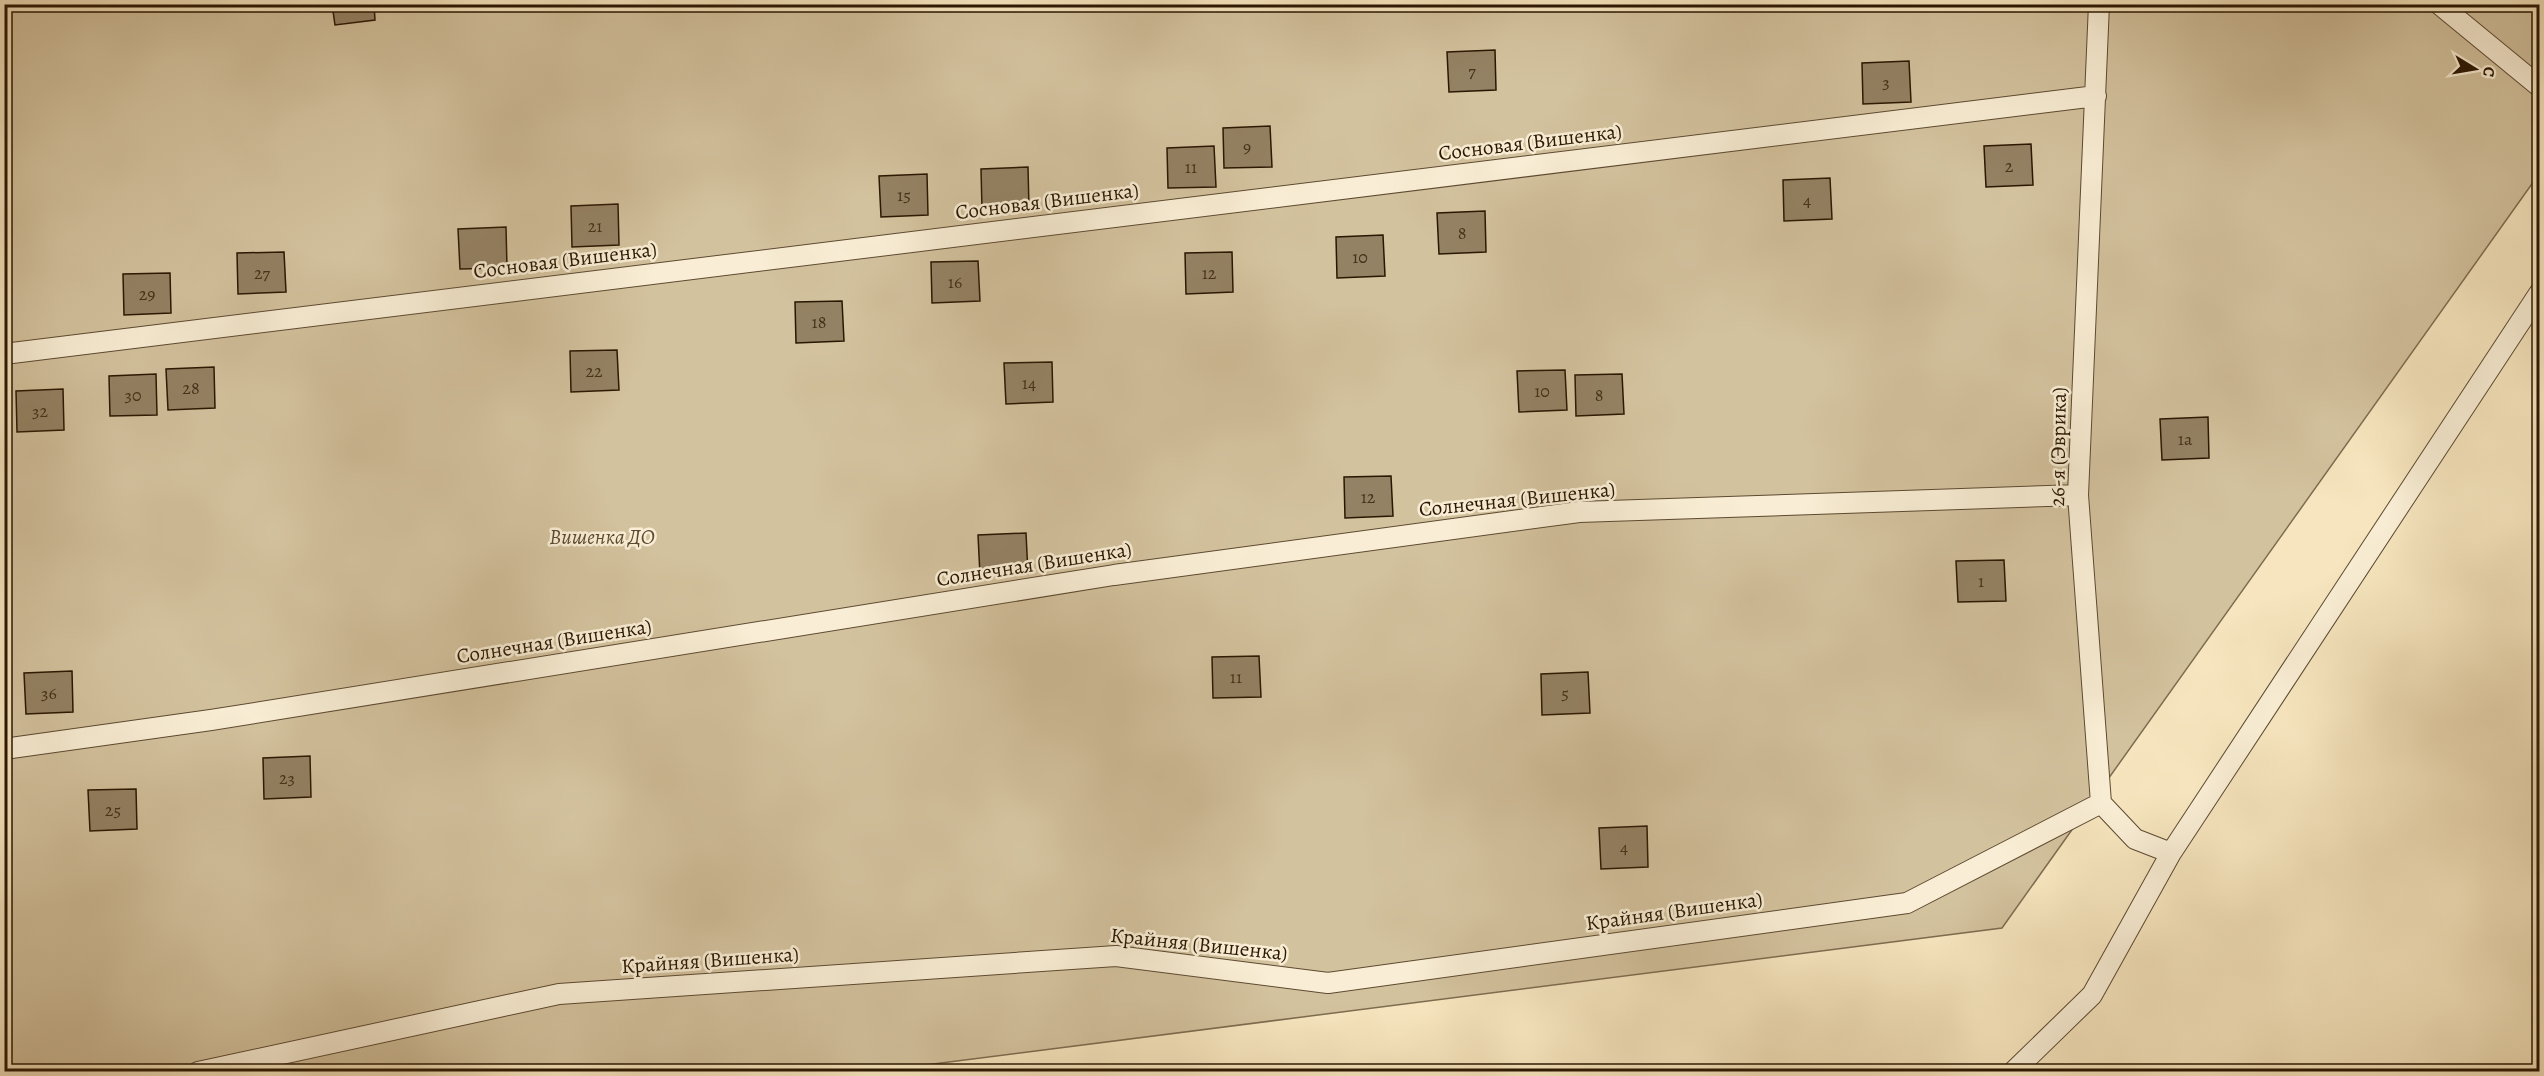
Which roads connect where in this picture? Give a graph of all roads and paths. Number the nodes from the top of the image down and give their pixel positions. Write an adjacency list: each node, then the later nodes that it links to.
1 (2099, 4): 4 (lane, 26-я (Эврика))
2 (2439, 4): 3 (lane)
3 (2540, 87)
4 (2096, 96): 6 (lane, Сосновая (Вишенка)); 7 (lane, 26-я (Эврика))
5 (2540, 292): 10 (lane)
6 (4, 354)
7 (2078, 495): 8 (lane, Солнечная (Вишенка)); 9 (lane, 26-я (Эврика))
8 (4, 749)
9 (2101, 802): 10 (lane); 11 (lane, Крайняя (Вишенка))
10 (2171, 853): 12 (lane)
11 (198, 1071)
12 (2013, 1071)

